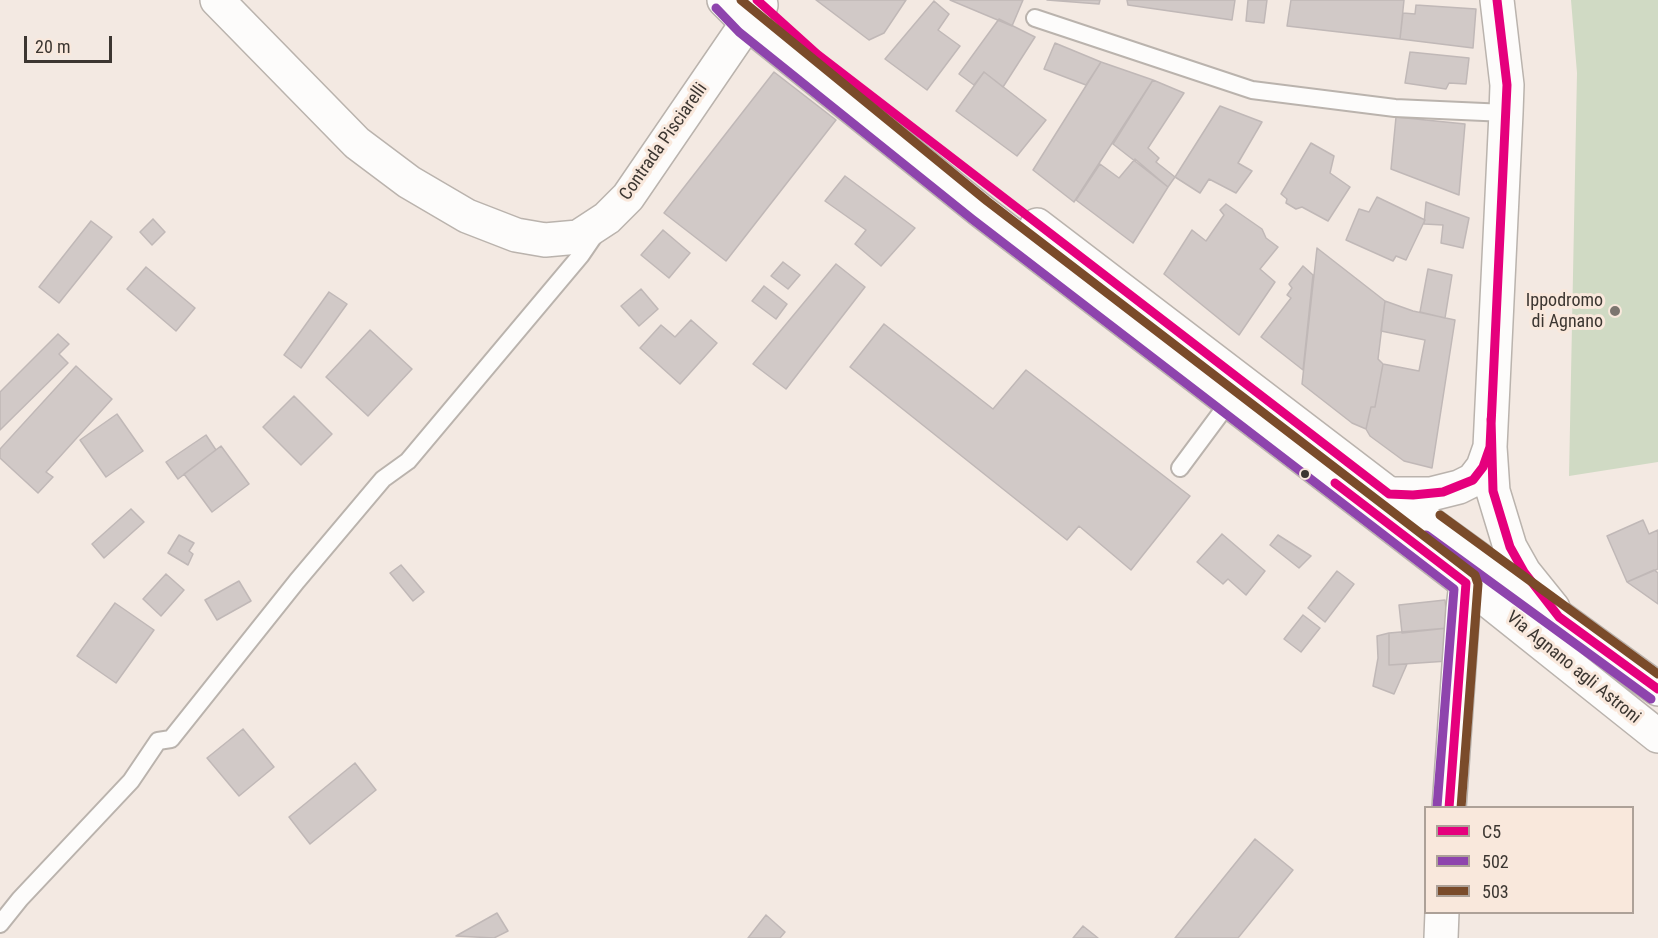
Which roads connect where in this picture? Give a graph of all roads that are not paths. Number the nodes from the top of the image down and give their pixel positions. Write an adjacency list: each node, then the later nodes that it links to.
1 (217, 0): 7 (main road, Contrada Pisciarelli)
2 (724, 0): 4 (main road, Via Agnano agli Astroni)
3 (1497, 0): 6 (main road)
4 (756, 7): 7 (main road, Contrada Pisciarelli); 8 (main road, Via Agnano agli Astroni); 11 (main road, Via Agnano agli Astroni)
5 (1035, 18): 6 (lane)
6 (1506, 113): 9 (main road)
7 (607, 218): 18 (lane)
8 (1229, 402): 10 (lane); 12 (main road, Via Agnano agli Astroni)
9 (1490, 447): 11 (main road); 13 (main road)
10 (1180, 468)
11 (1389, 494): 12 (main road, Via Agnano agli Astroni)
12 (1471, 569): 13 (main road, Via Agnano agli Astroni); 15 (main road, Via Agnano agli Astroni); 16 (main road)
13 (1559, 617): 14 (main road, Via Agnano agli Astroni)
14 (1658, 689)
15 (1658, 736)
16 (1449, 806)
17 (1442, 914): 19 (main road)
18 (0, 924)
19 (1441, 938)

